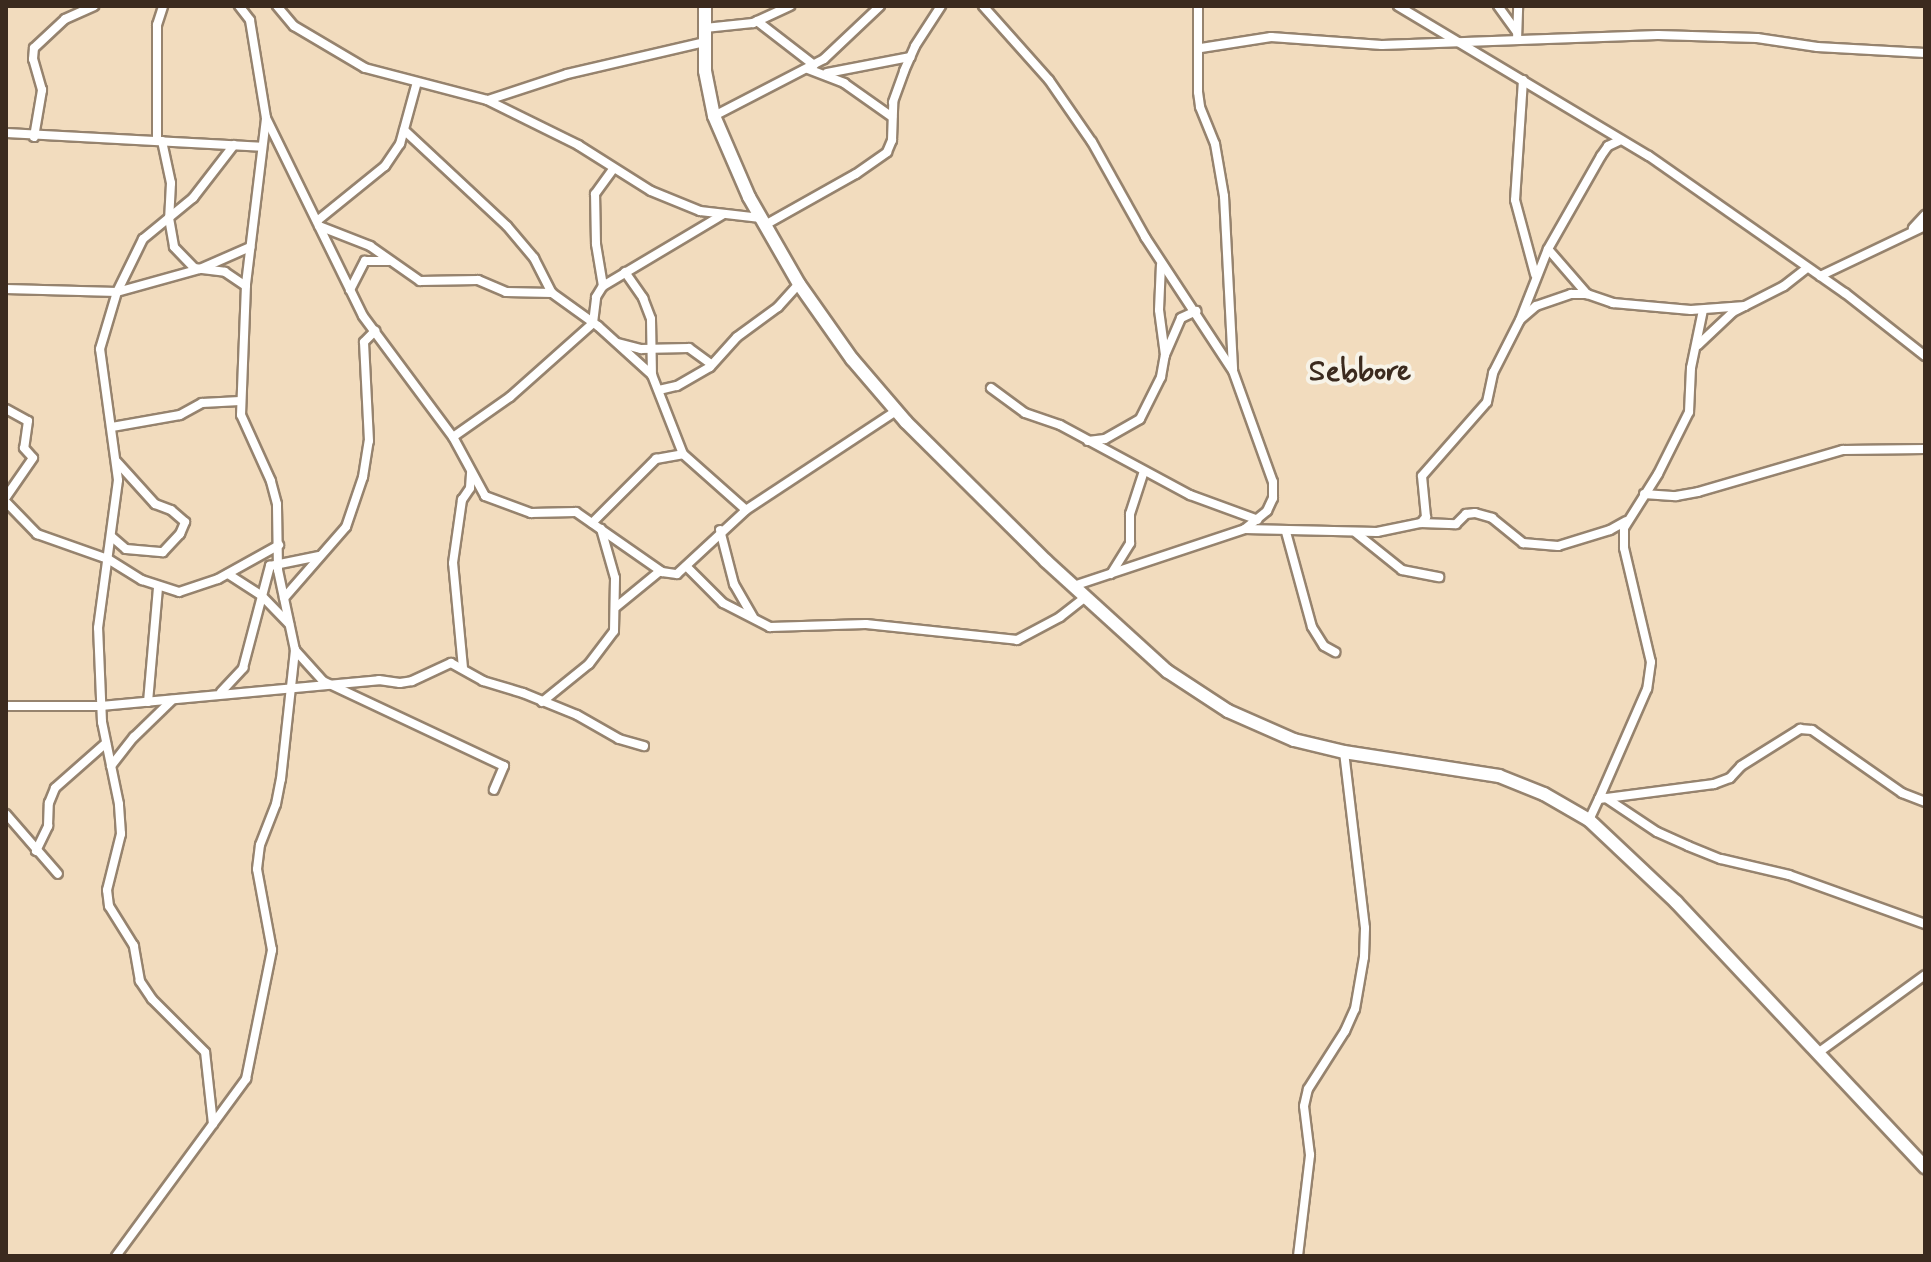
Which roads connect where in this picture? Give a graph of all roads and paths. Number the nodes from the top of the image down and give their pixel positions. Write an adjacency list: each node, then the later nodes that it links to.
1 (94, 6): 33 (street)
2 (163, 6): 35 (street)
3 (239, 6): 29 (street)
4 (277, 6): 25 (street)
5 (705, 6): 15 (main road)
6 (790, 6): 14 (street)
7 (880, 6): 22 (street)
8 (941, 6): 21 (street)
9 (983, 6): 50 (street)
10 (1198, 6): 19 (street)
11 (1398, 6): 18 (street)
12 (1498, 6): 16 (street)
13 (1518, 6): 16 (street)
14 (757, 21): 15 (street); 22 (street)
15 (705, 28): 17 (main road)
16 (1517, 36): 18 (street); 20 (street)
17 (705, 42): 26 (street); 27 (main road)
18 (1466, 44): 19 (street); 24 (street)
19 (1201, 48): 76 (street)
20 (1925, 53)
21 (910, 57): 23 (street); 28 (street)
22 (811, 67): 23 (street); 27 (street)
23 (826, 73): 28 (street)
24 (1523, 80): 31 (street); 54 (street)
25 (417, 82): 26 (street); 30 (street)
26 (487, 100): 39 (street)
27 (714, 116): 43 (main road)
28 (892, 117): 43 (street)
29 (266, 118): 38 (street); 44 (street)
30 (404, 130): 44 (street); 62 (street)
31 (1608, 132): 34 (street); 37 (street)
32 (6, 133): 33 (street)
33 (34, 137): 35 (street)
34 (1621, 140): 37 (street); 51 (street)
35 (160, 141): 36 (street); 42 (street)
36 (234, 145): 38 (street); 42 (street)
37 (1608, 146): 48 (street)
38 (262, 147): 47 (street)
39 (614, 168): 40 (street); 58 (street)
40 (723, 215): 43 (street); 53 (street)
41 (1925, 215): 46 (street)
42 (169, 218): 52 (street); 61 (street)
43 (763, 221): 56 (main road)
44 (318, 223): 49 (street); 60 (street)
45 (1925, 226): 46 (street)
46 (1904, 237): 55 (street)
47 (250, 247): 52 (street); 57 (street)
48 (1548, 249): 54 (street); 63 (street)
49 (397, 264): 60 (street); 62 (street)
50 (1161, 264): 66 (street); 73 (street)
51 (1807, 268): 55 (street); 64 (street)
52 (200, 269): 57 (street); 61 (street)
53 (625, 272): 58 (street); 71 (street)
54 (1535, 275): 67 (street)
55 (1820, 276): 74 (street)
56 (799, 284): 75 (street); 84 (main road)
57 (246, 286): 81 (street)
58 (603, 286): 68 (street)
59 (6, 289): 61 (street)
60 (350, 290): 69 (street)
61 (117, 292): 85 (street)
62 (552, 293): 68 (street)
63 (1587, 294): 65 (street); 67 (street)
64 (1745, 306): 65 (street); 72 (street)
65 (1703, 310): 72 (street)
66 (1196, 311): 73 (street); 76 (street)
67 (1520, 320): 99 (street)
68 (593, 323): 70 (street); 86 (street)
69 (375, 331): 86 (street); 107 (street)
70 (614, 341): 71 (street); 77 (street)
71 (651, 346): 75 (street); 77 (street)
72 (1698, 346): 93 (street)
73 (1165, 355): 87 (street)
74 (1925, 356)
75 (711, 364): 78 (street)
76 (1233, 371): 97 (street)
77 (652, 375): 80 (street)
78 (677, 386): 80 (street); 82 (street)
79 (991, 388): 87 (street)
80 (659, 390): 82 (street)
81 (240, 401): 85 (street); 106 (street)
82 (667, 408): 89 (street)
83 (6, 409): 94 (street)
84 (896, 411): 95 (street); 115 (main road)
85 (112, 427): 90 (street)
86 (453, 437): 91 (street)
87 (1086, 440): 92 (street)
88 (1925, 449): 93 (street)
89 (683, 454): 95 (street); 98 (street)
90 (117, 462): 105 (street); 105 (street)
91 (471, 471): 98 (street); 125 (street)
92 (1144, 471): 97 (street); 113 (street)
93 (1644, 494): 96 (street)
94 (6, 499): 108 (street)
95 (746, 510): 102 (street)
96 (1630, 519): 99 (street); 139 (street)
97 (1258, 520): 101 (street)
98 (592, 523): 100 (street)
99 (1421, 523): 104 (street)
100 (601, 529): 111 (street); 120 (street)
101 (1245, 529): 103 (street); 113 (street)
102 (720, 530): 110 (street); 121 (street)
103 (1286, 532): 104 (street); 124 (street)
104 (1356, 533): 114 (street)
105 (112, 537): 108 (street)
106 (279, 545): 109 (street); 112 (street)
107 (320, 556): 109 (street); 119 (street)
108 (108, 559): 116 (street); 133 (street)
109 (279, 563): 117 (street); 119 (street)
110 (687, 567): 111 (street); 121 (street)
111 (660, 571): 120 (street)
112 (228, 574): 116 (street); 117 (street)
113 (1110, 574): 115 (street)
114 (1439, 577)
115 (1074, 586): 118 (main road)
116 (158, 588): 130 (street)
117 (262, 596): 122 (street); 128 (street)
118 (1086, 597): 121 (street); 136 (main road)
119 (284, 598): 122 (street)
120 (616, 607): 131 (street)
121 (753, 617)
122 (289, 624): 123 (street)
123 (295, 650): 126 (street); 127 (street)
124 (1335, 652)
125 (463, 668): 126 (street); 131 (street)
126 (331, 685): 127 (street); 138 (street)
127 (290, 688): 128 (street); 148 (street)
128 (219, 693): 129 (street)
129 (172, 700): 130 (street); 137 (street)
130 (148, 702): 133 (street)
131 (542, 702): 135 (street)
132 (7, 705): 133 (street)
133 (101, 706): 134 (street)
134 (106, 743): 137 (street); 143 (street)
135 (644, 746)
136 (1344, 752): 142 (main road); 151 (street)
137 (111, 766): 148 (street)
138 (494, 790)
139 (1602, 799): 140 (street); 142 (street); 145 (street)
140 (1925, 802)
141 (6, 814): 143 (street)
142 (1589, 820): 147 (main road)
143 (36, 851): 144 (street)
144 (58, 874)
145 (1925, 924)
146 (1925, 975): 147 (street)
147 (1818, 1053): 149 (main road)
148 (213, 1125): 150 (street)
149 (1925, 1167)
150 (116, 1256)
151 (1298, 1256)

